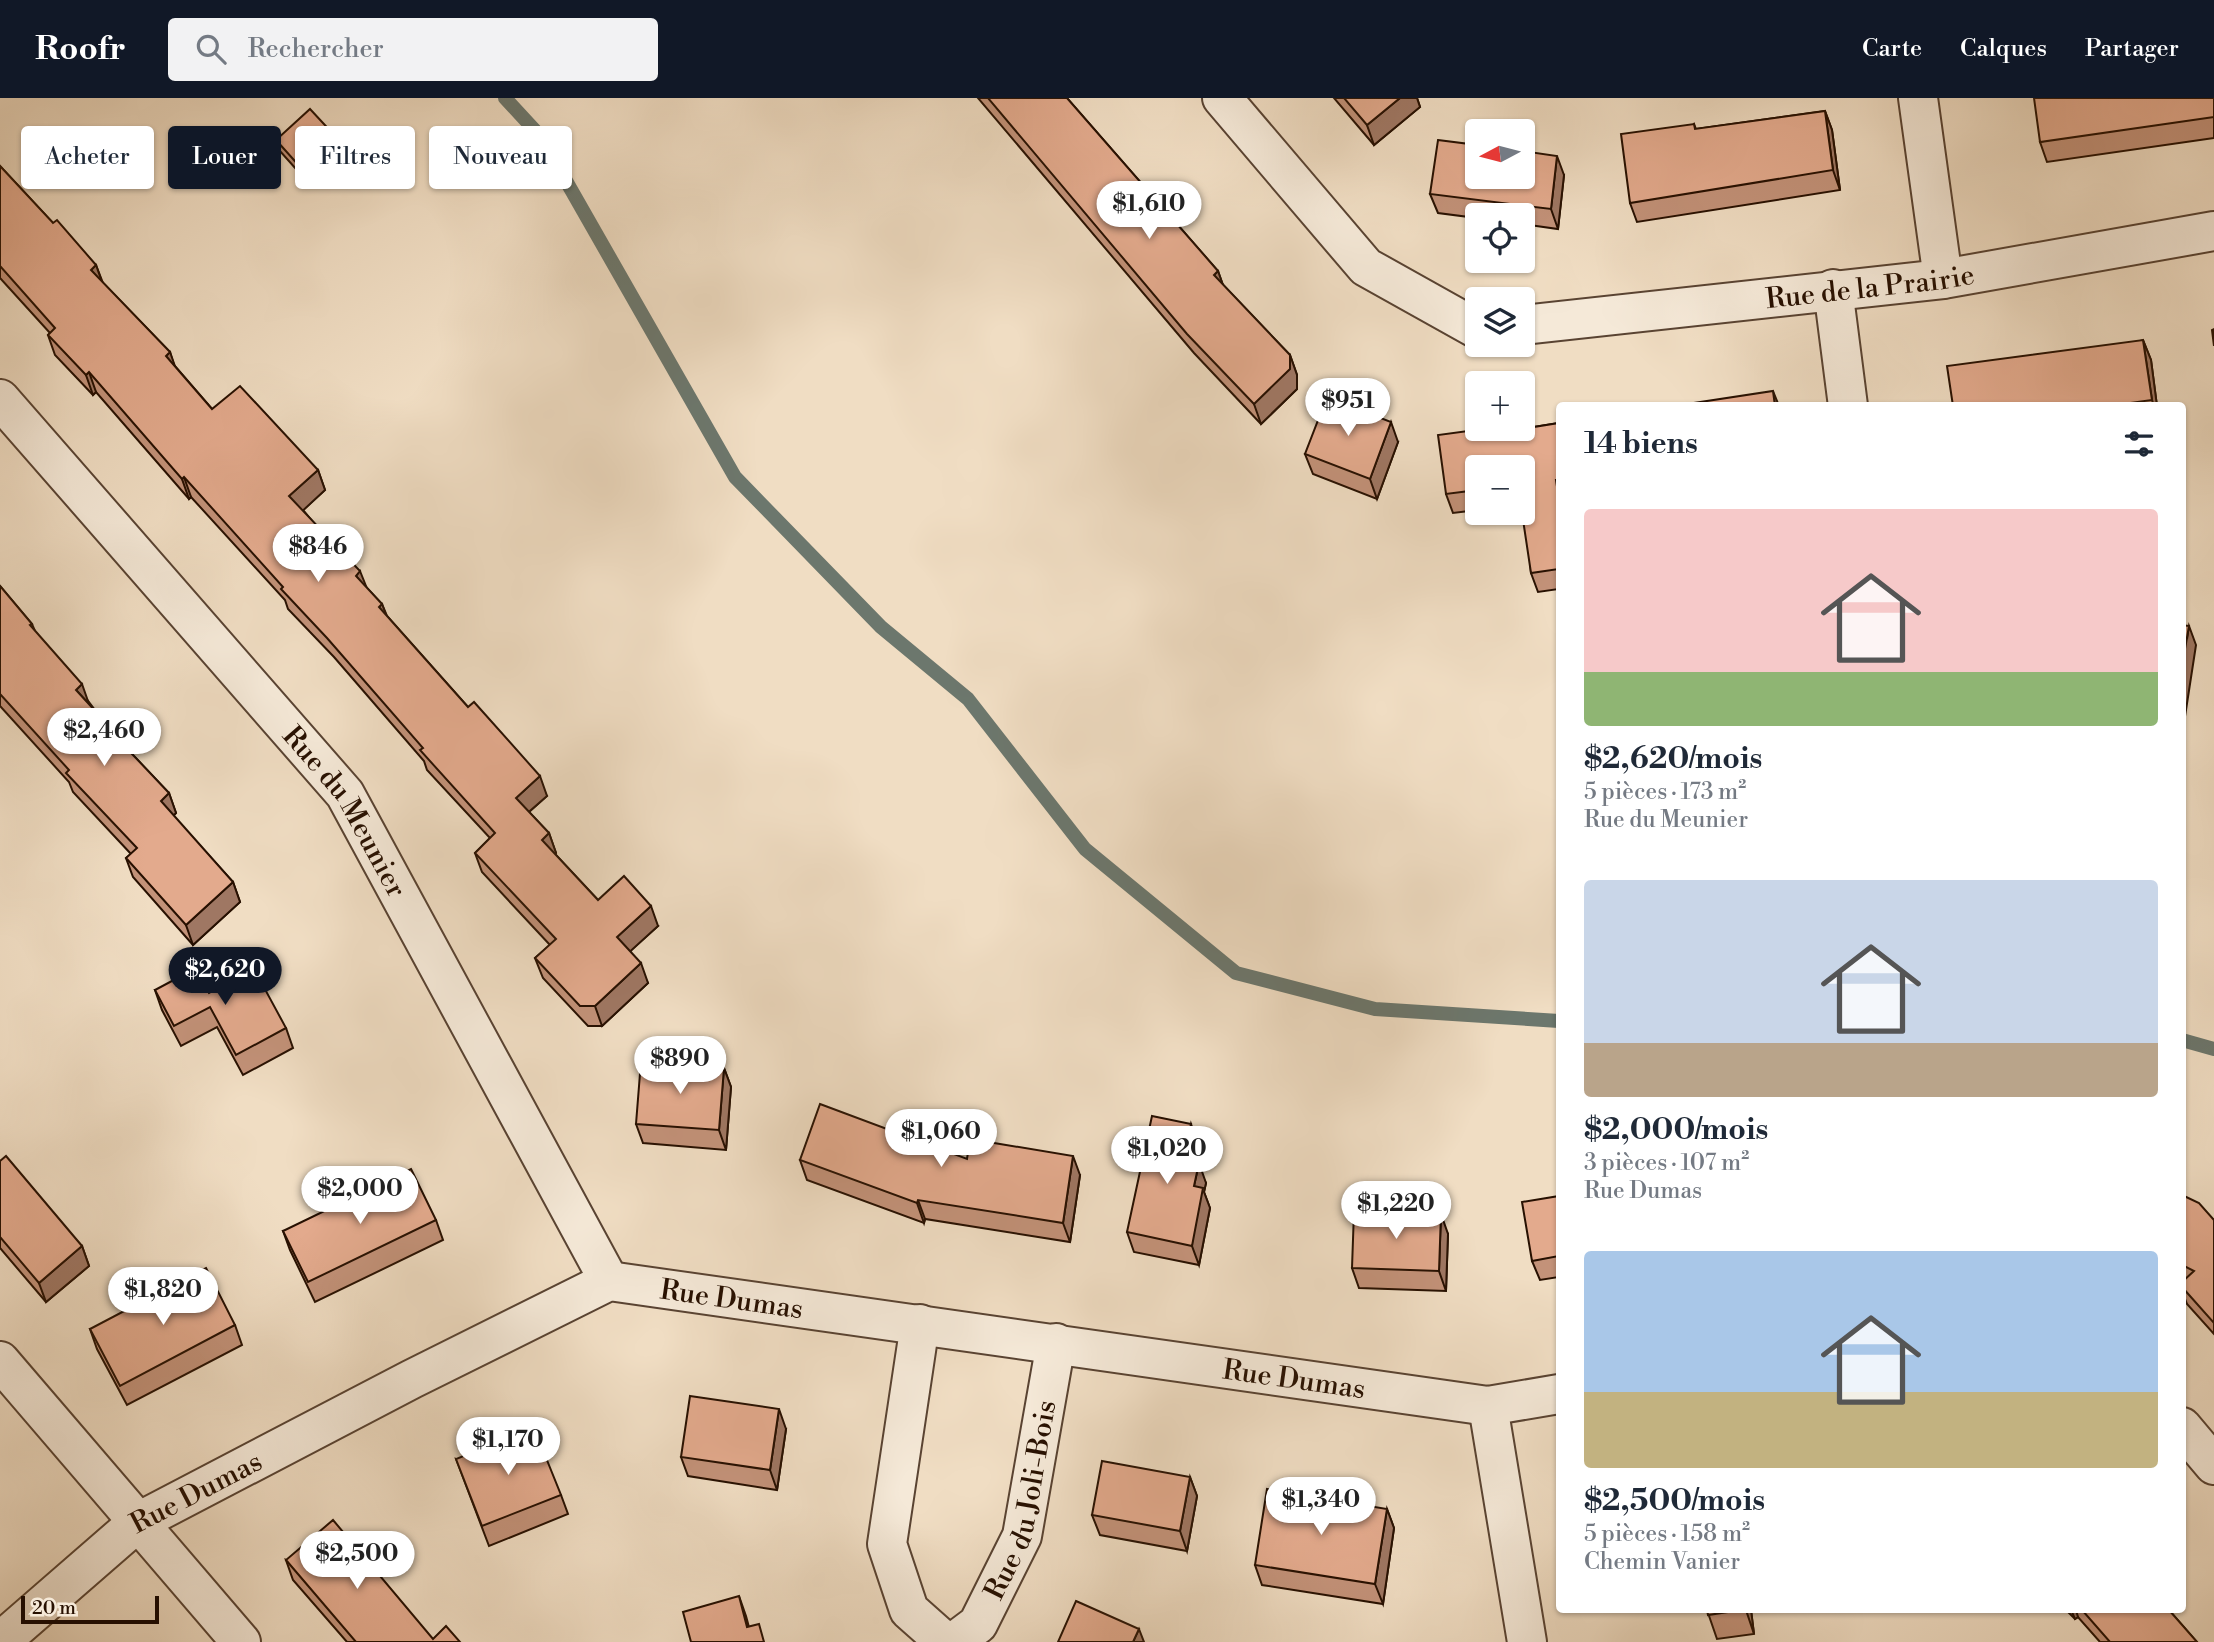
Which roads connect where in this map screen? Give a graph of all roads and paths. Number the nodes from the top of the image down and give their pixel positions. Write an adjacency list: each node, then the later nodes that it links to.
1 (1222, 98): 6 (street)
2 (1918, 98): 4 (street)
3 (2214, 230): 4 (street, Rue de la Prairie)
4 (1943, 279): 5 (street, Rue de la Prairie)
5 (1833, 289): 7 (street, Rue de la Prairie); 9 (street)
6 (1465, 322)
7 (1535, 324)
8 (0, 399): 10 (street, Rue du Meunier)
9 (1847, 402)
10 (608, 1282): 11 (street, Rue Dumas); 18 (street, Rue Dumas)
11 (920, 1324): 12 (street, Rue Dumas); 21 (street)
12 (1056, 1343): 15 (street, Rue Dumas); 22 (street, Rue du Joli-Bois)
13 (0, 1361): 18 (street)
14 (1556, 1395): 15 (street, Rue Dumas)
15 (1488, 1406): 23 (street)
16 (2186, 1432): 17 (street)
17 (2214, 1465)
18 (138, 1522): 19 (street, Rue Dumas); 20 (street)
19 (0, 1642)
20 (241, 1642)
21 (945, 1642)
22 (954, 1642)
23 (1527, 1642)

